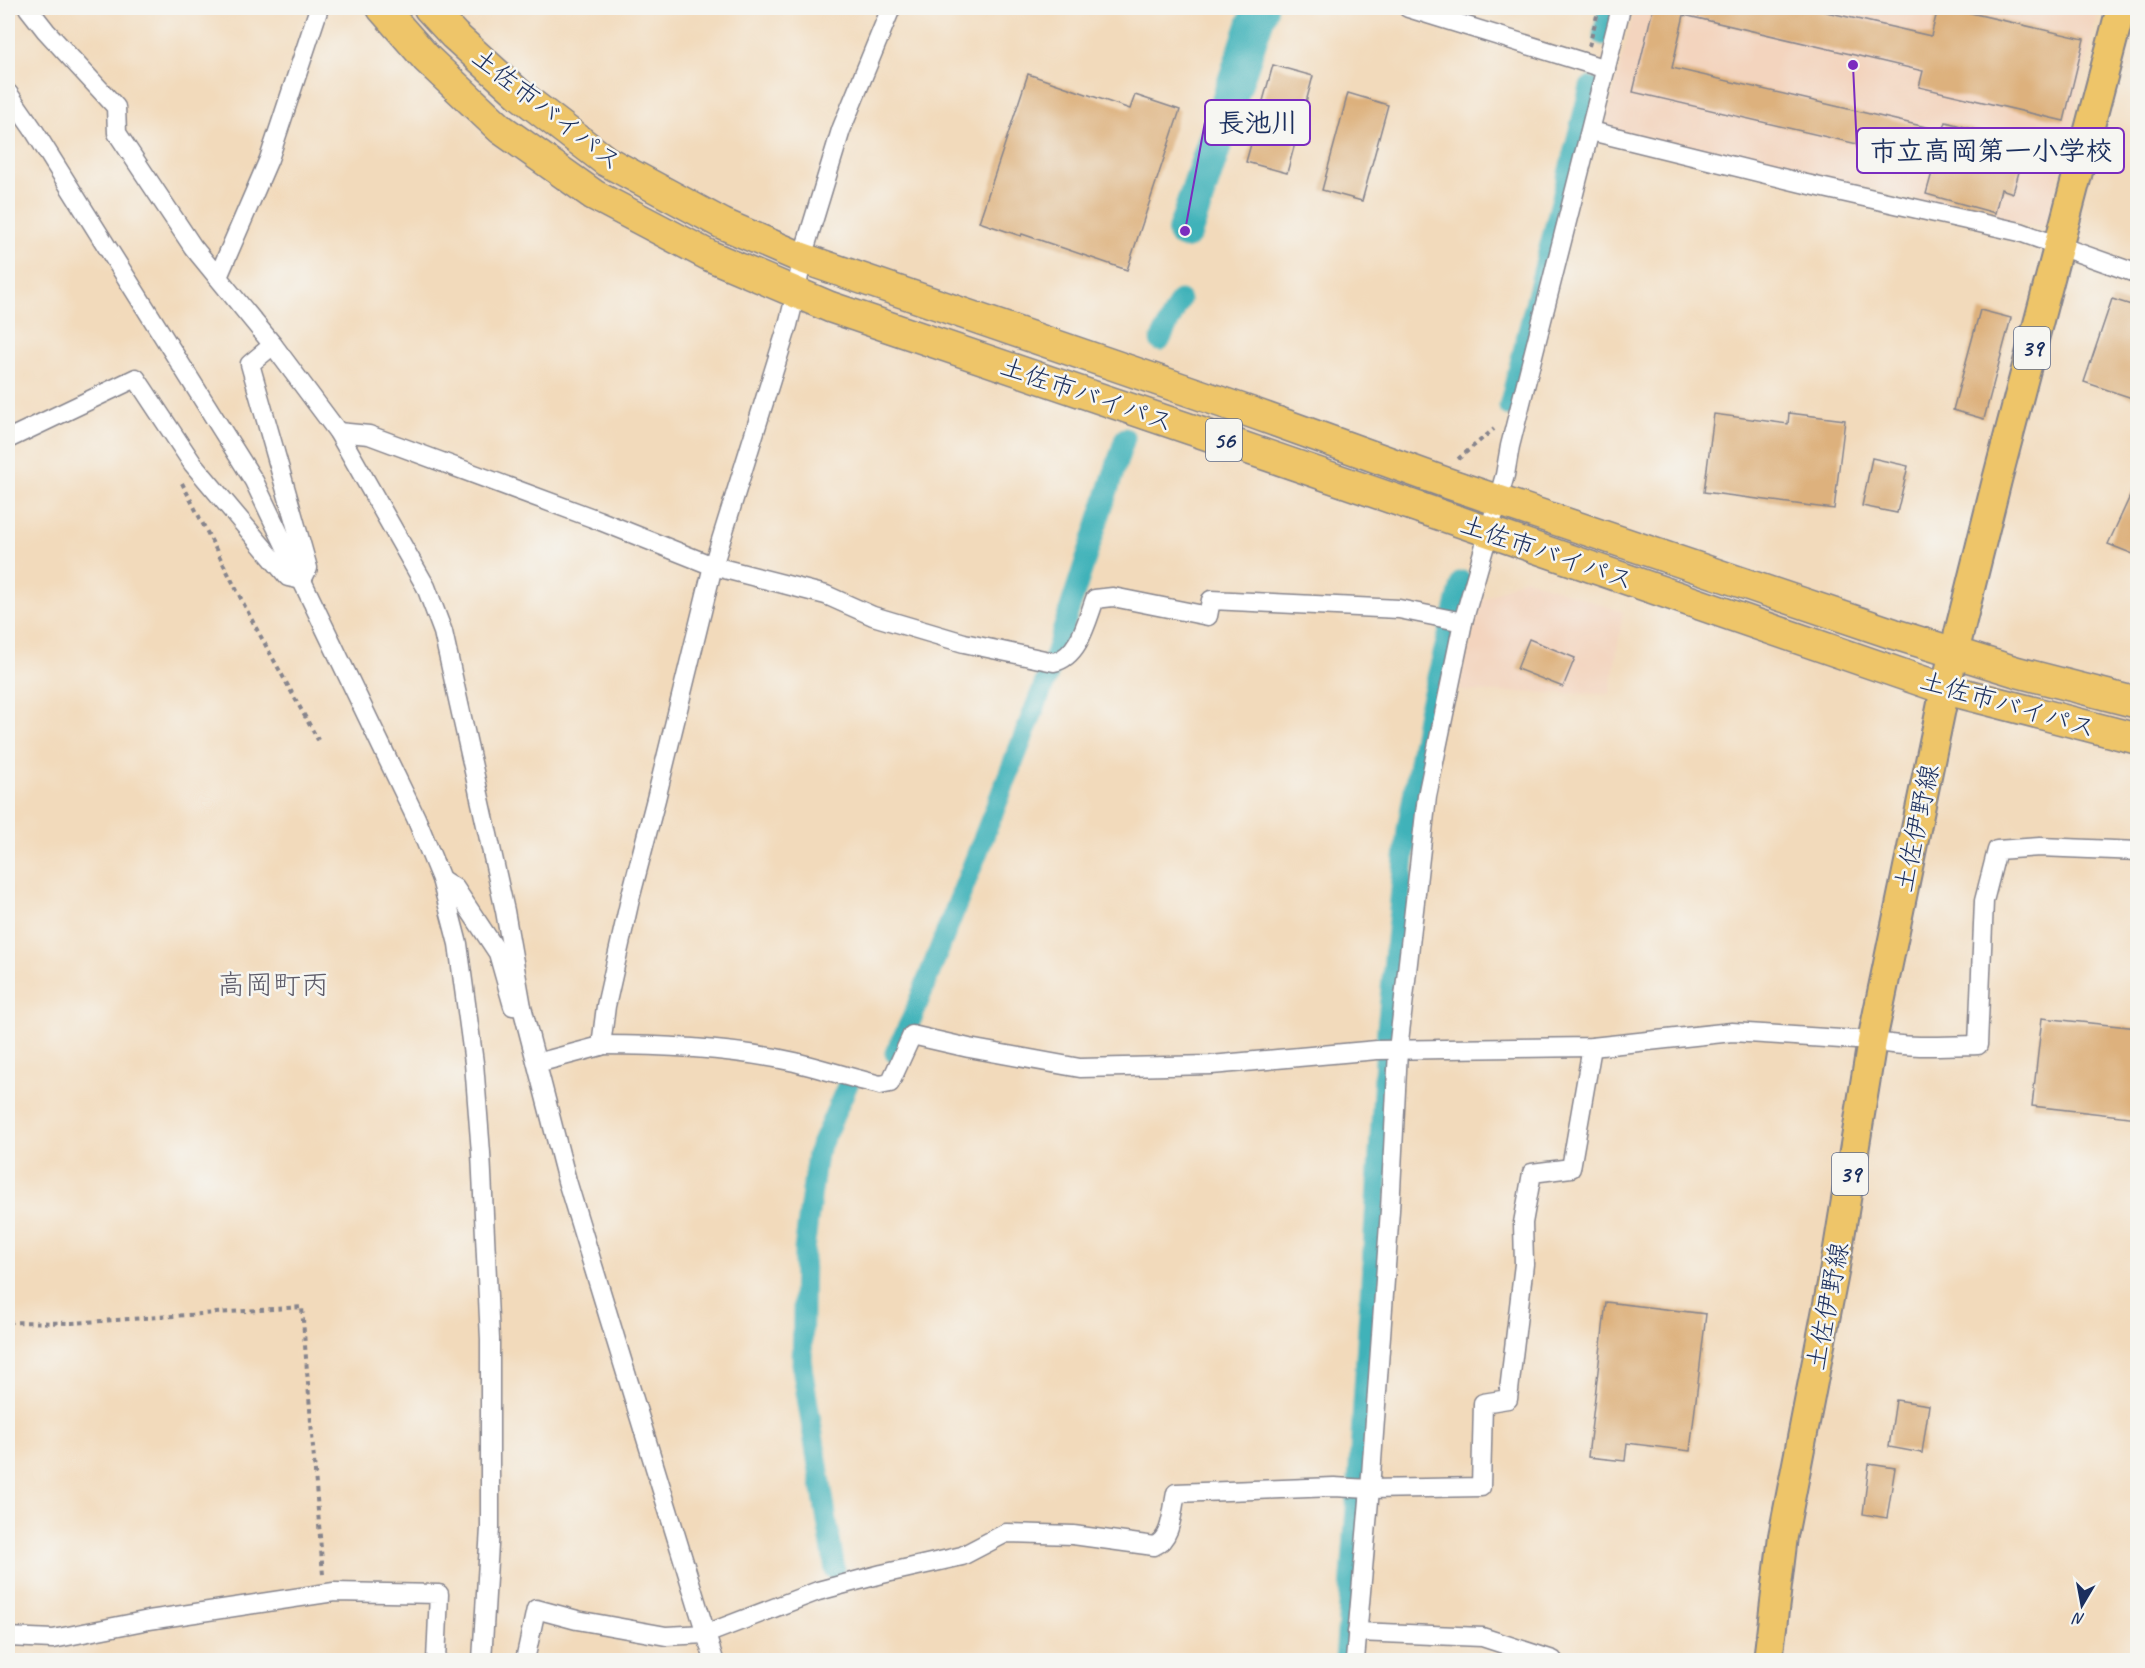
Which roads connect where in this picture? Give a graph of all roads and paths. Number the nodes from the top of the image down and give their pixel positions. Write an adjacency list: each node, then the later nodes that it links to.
1 (28, 8): 17 (street)
2 (319, 8): 17 (street)
3 (382, 8): 18 (highway, 土佐市バイパス / 56)
4 (429, 8): 15 (highway, 土佐市バイパス / 56)
5 (891, 8): 15 (street)
6 (1408, 8): 10 (street)
7 (1599, 8): 10 (path)
8 (1621, 8): 11 (street)
9 (2121, 8): 14 (main road, 土佐伊野線 / 39)
10 (1585, 63): 11 (street)
11 (1606, 69): 13 (street)
12 (8, 93): 28 (street)
13 (1591, 131): 14 (street); 25 (street)
14 (2059, 246): 16 (street); 30 (main road, 土佐伊野線 / 39)
15 (802, 258): 18 (street); 25 (highway, 土佐市バイパス / 56)
16 (2138, 274)
17 (218, 277): 19 (street)
18 (796, 293): 26 (highway, 土佐市バイパス / 56); 27 (street)
19 (273, 345): 21 (street); 28 (street)
20 (1497, 418): 23 (path)
21 (338, 432): 27 (street); 37 (street)
22 (8, 439): 28 (street)
23 (1458, 459)
24 (181, 480): 34 (path)
25 (1498, 499): 26 (street); 30 (highway, 土佐市バイパス / 56)
26 (1489, 531): 29 (street); 31 (highway, 土佐市バイパス / 56)
27 (713, 566): 29 (street); 39 (street)
28 (302, 580): 36 (street)
29 (1454, 620): 41 (street)
30 (1954, 653): 31 (main road, 土佐伊野線 / 39); 32 (highway, 土佐市バイパス / 56)
31 (1945, 690): 33 (highway, 土佐市バイパス / 56); 38 (main road, 土佐伊野線 / 39)
32 (2138, 703)
33 (2138, 739)
34 (318, 740)
35 (2138, 851): 38 (street)
36 (441, 879): 37 (street); 50 (street)
37 (522, 1007): 42 (street)
38 (1872, 1041): 40 (street); 55 (main road, 土佐伊野線 / 39)
39 (601, 1045): 41 (street); 42 (street)
40 (1592, 1047): 41 (street); 44 (street)
41 (1390, 1050): 44 (street)
42 (537, 1063): 47 (street)
43 (8, 1322): 45 (path)
44 (1362, 1489): 46 (street); 47 (street)
45 (325, 1594): 48 (street); 49 (street)
46 (1357, 1632): 53 (street); 54 (street)
47 (706, 1634): 51 (street); 52 (street)
48 (8, 1637)
49 (436, 1660)
50 (482, 1660)
51 (525, 1660)
52 (714, 1660)
53 (1355, 1660)
54 (1553, 1660)
55 (1768, 1660)

